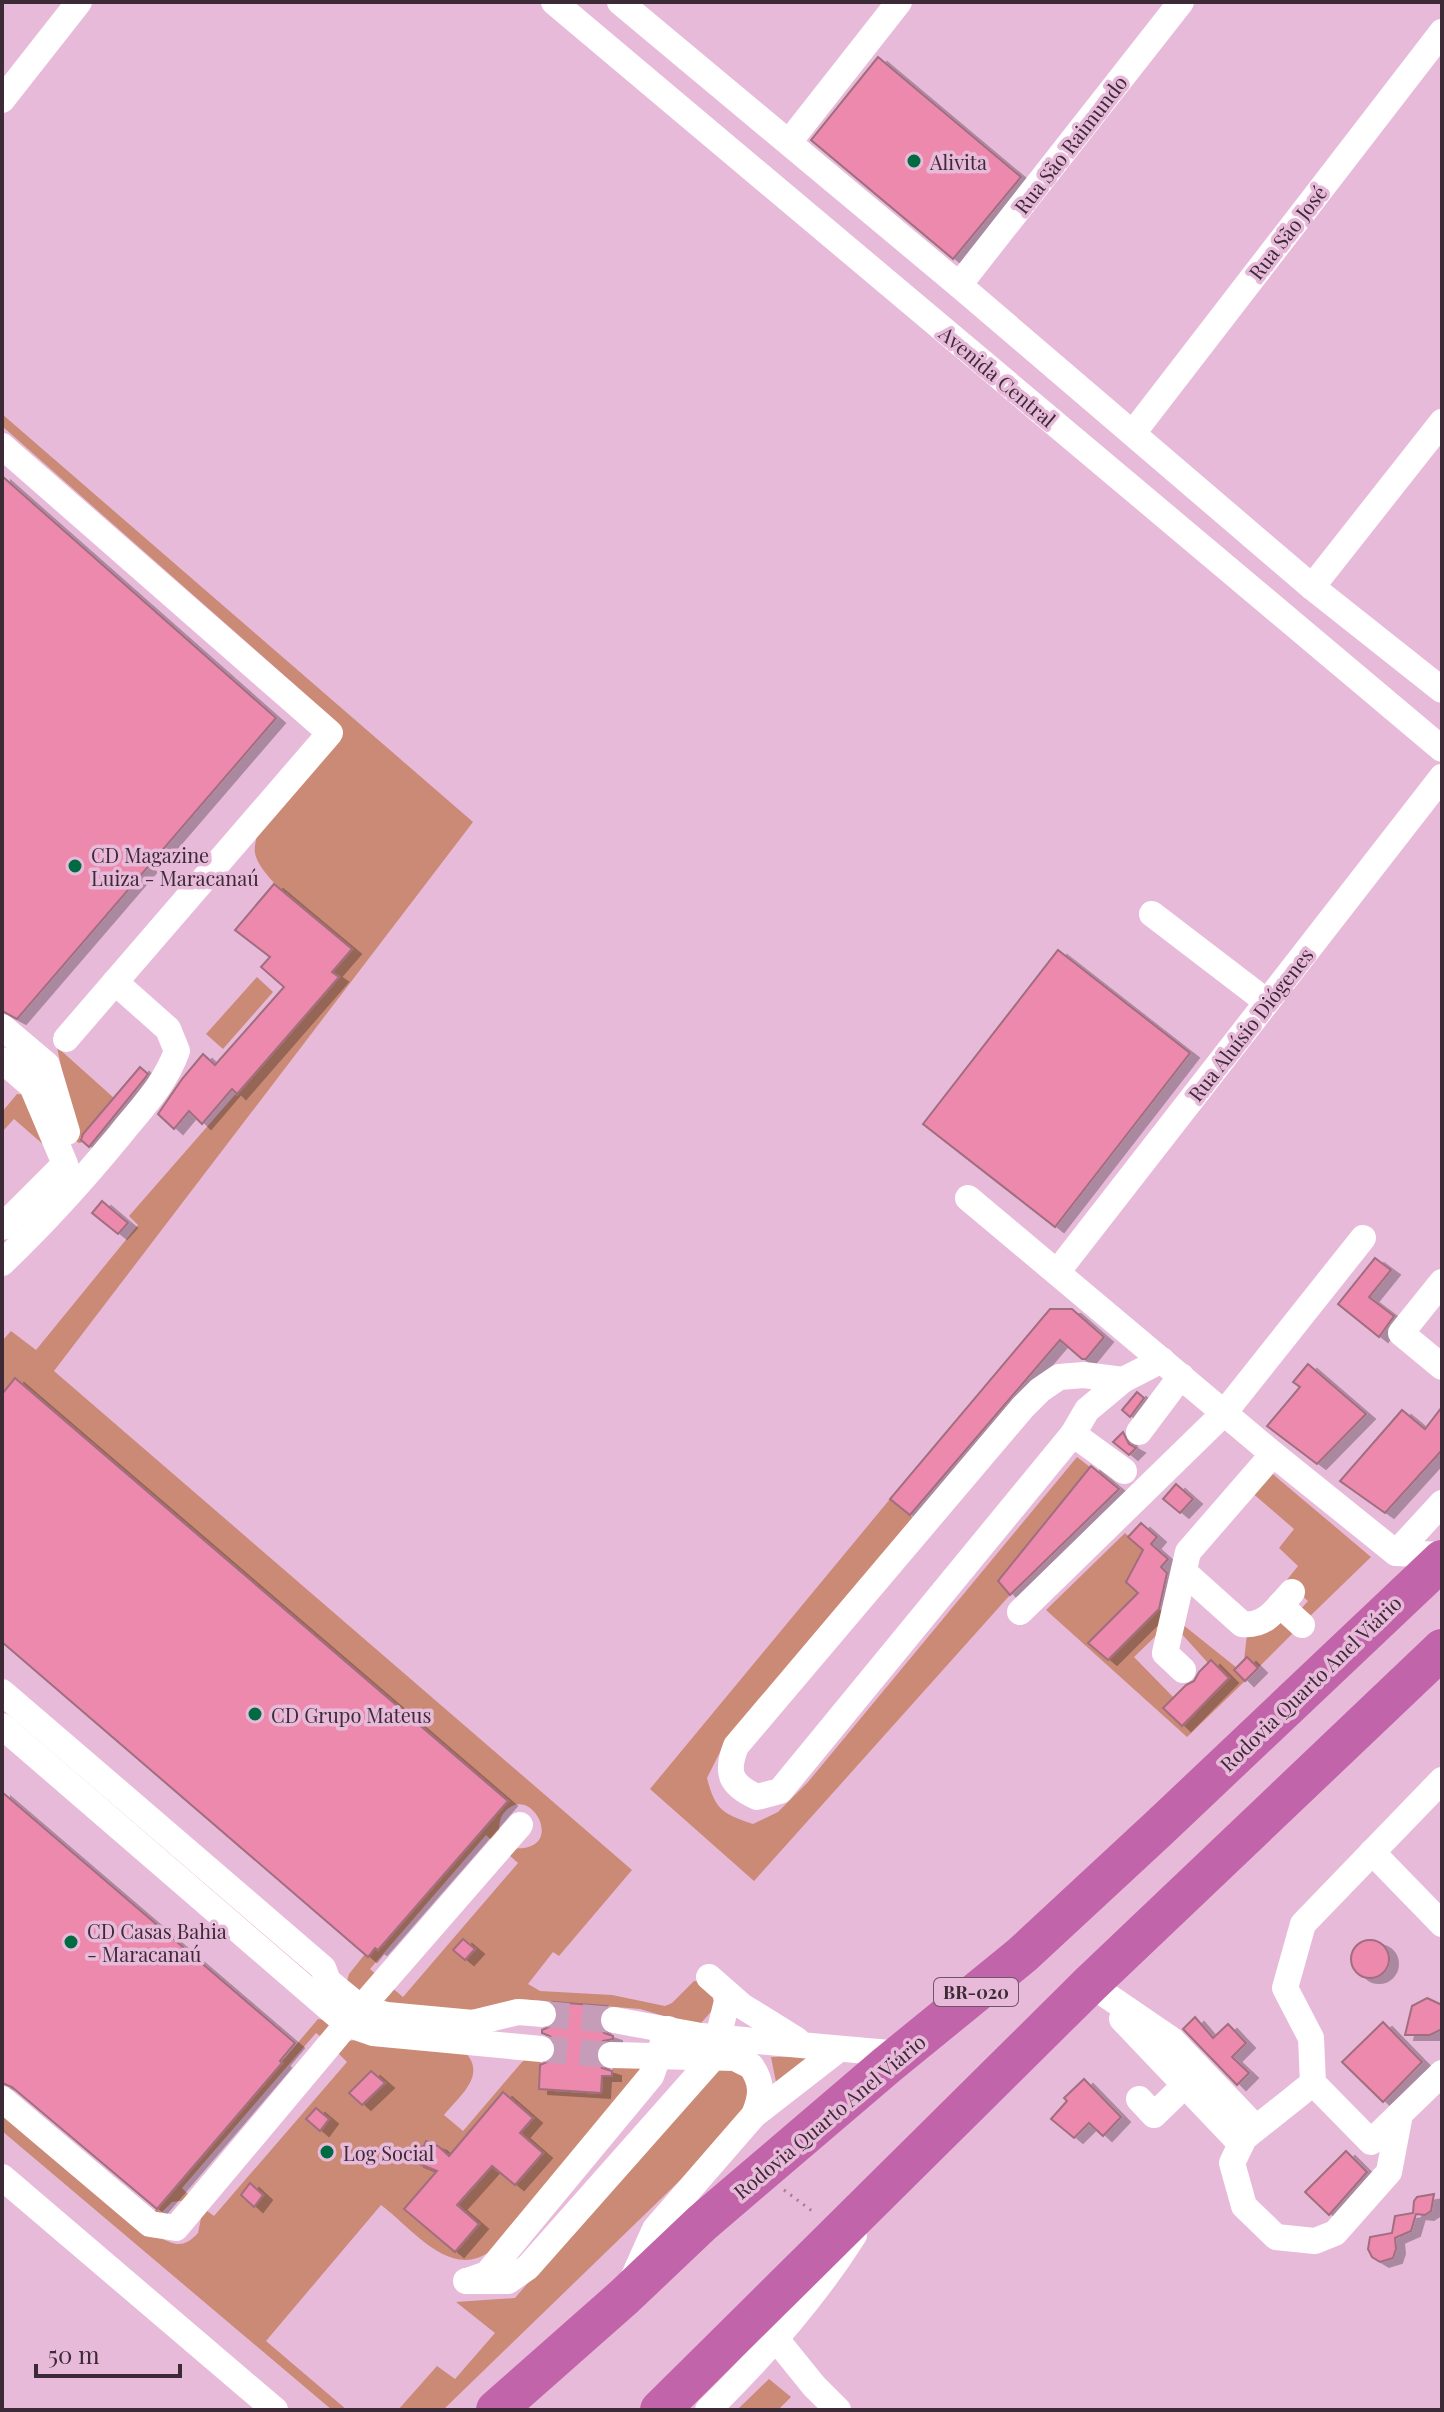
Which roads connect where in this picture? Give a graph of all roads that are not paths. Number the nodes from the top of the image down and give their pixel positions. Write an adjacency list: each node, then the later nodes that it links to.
1 (79, 2): 7 (street)
2 (554, 2): 15 (street, Avenida Central)
3 (620, 2): 8 (street)
4 (899, 2): 8 (street)
5 (1181, 2): 9 (street, Rua São Raimundo)
6 (1442, 32): 11 (street, Rua São José)
7 (2, 100)
8 (789, 142): 9 (street)
9 (959, 285): 11 (street)
10 (1442, 422): 13 (street)
11 (1133, 433): 13 (street)
12 (2, 446): 18 (street)
13 (1312, 587): 14 (street)
14 (1442, 690)
15 (1442, 749)
16 (1442, 777): 19 (street, Rua Aluísio Diógenes)
17 (1152, 914): 19 (street)
18 (115, 982): 21 (street); 23 (street)
19 (1267, 1002): 28 (street, Rua Aluísio Diógenes)
20 (2, 1027): 23 (street)
21 (66, 1039)
22 (2, 1060): 25 (street)
23 (81, 1181): 27 (street)
24 (968, 1198): 28 (street)
25 (2, 1227)
26 (1363, 1238): 33 (street)
27 (2, 1263)
28 (1058, 1271): 31 (street)
29 (1442, 1282): 30 (street)
30 (1442, 1367)
31 (1171, 1368): 32 (street); 33 (street); 34 (street)
32 (1123, 1380): 35 (street); 35 (street)
33 (1224, 1413): 36 (street); 42 (street)
34 (1139, 1432)
35 (1073, 1434): 37 (street)
36 (1273, 1454): 39 (street); 41 (street)
37 (1124, 1471)
38 (1442, 1503): 39 (street)
39 (1396, 1553): 40 (street)
40 (1442, 1558): 61 (highway, Rodovia Quarto Anel Viário / BR-020)
41 (1184, 1572): 43 (street); 45 (street)
42 (1020, 1612)
43 (1302, 1625)
44 (1442, 1649): 52 (highway)
45 (1183, 1670)
46 (2, 1692): 54 (street)
47 (2, 1726): 54 (street)
48 (1442, 1780): 50 (street)
49 (520, 1825): 54 (street)
50 (1372, 1852): 51 (street); 65 (street)
51 (1442, 1924)
52 (1090, 1984): 66 (street); 71 (street); 73 (highway)
53 (543, 2014): 54 (street)
54 (354, 2016): 59 (street); 67 (street)
55 (614, 2020): 56 (street)
56 (668, 2029): 58 (street); 63 (street)
57 (811, 2046): 58 (street); 58 (street); 60 (street)
58 (714, 2048): 63 (street); 63 (street); 70 (street)
59 (541, 2049)
60 (839, 2049): 61 (street); 70 (street)
61 (900, 2054): 74 (highway, Rodovia Quarto Anel Viário / BR-020)
62 (611, 2055): 63 (street)
63 (660, 2056)
64 (1442, 2073): 69 (street)
65 (1313, 2083): 69 (street); 71 (street)
66 (1185, 2085): 68 (street); 71 (street)
67 (2, 2099)
68 (1139, 2099)
69 (1400, 2114): 71 (street)
70 (754, 2115): 74 (street)
71 (1249, 2136)
72 (2, 2177): 77 (street)
73 (879, 2193): 75 (street); 78 (highway)
74 (624, 2297): 76 (highway, Rodovia Quarto Anel Viário / BR-020)
75 (776, 2339): 79 (street); 80 (street)
76 (497, 2409)
77 (275, 2410)
78 (660, 2410)
79 (708, 2410)
80 (838, 2410)

